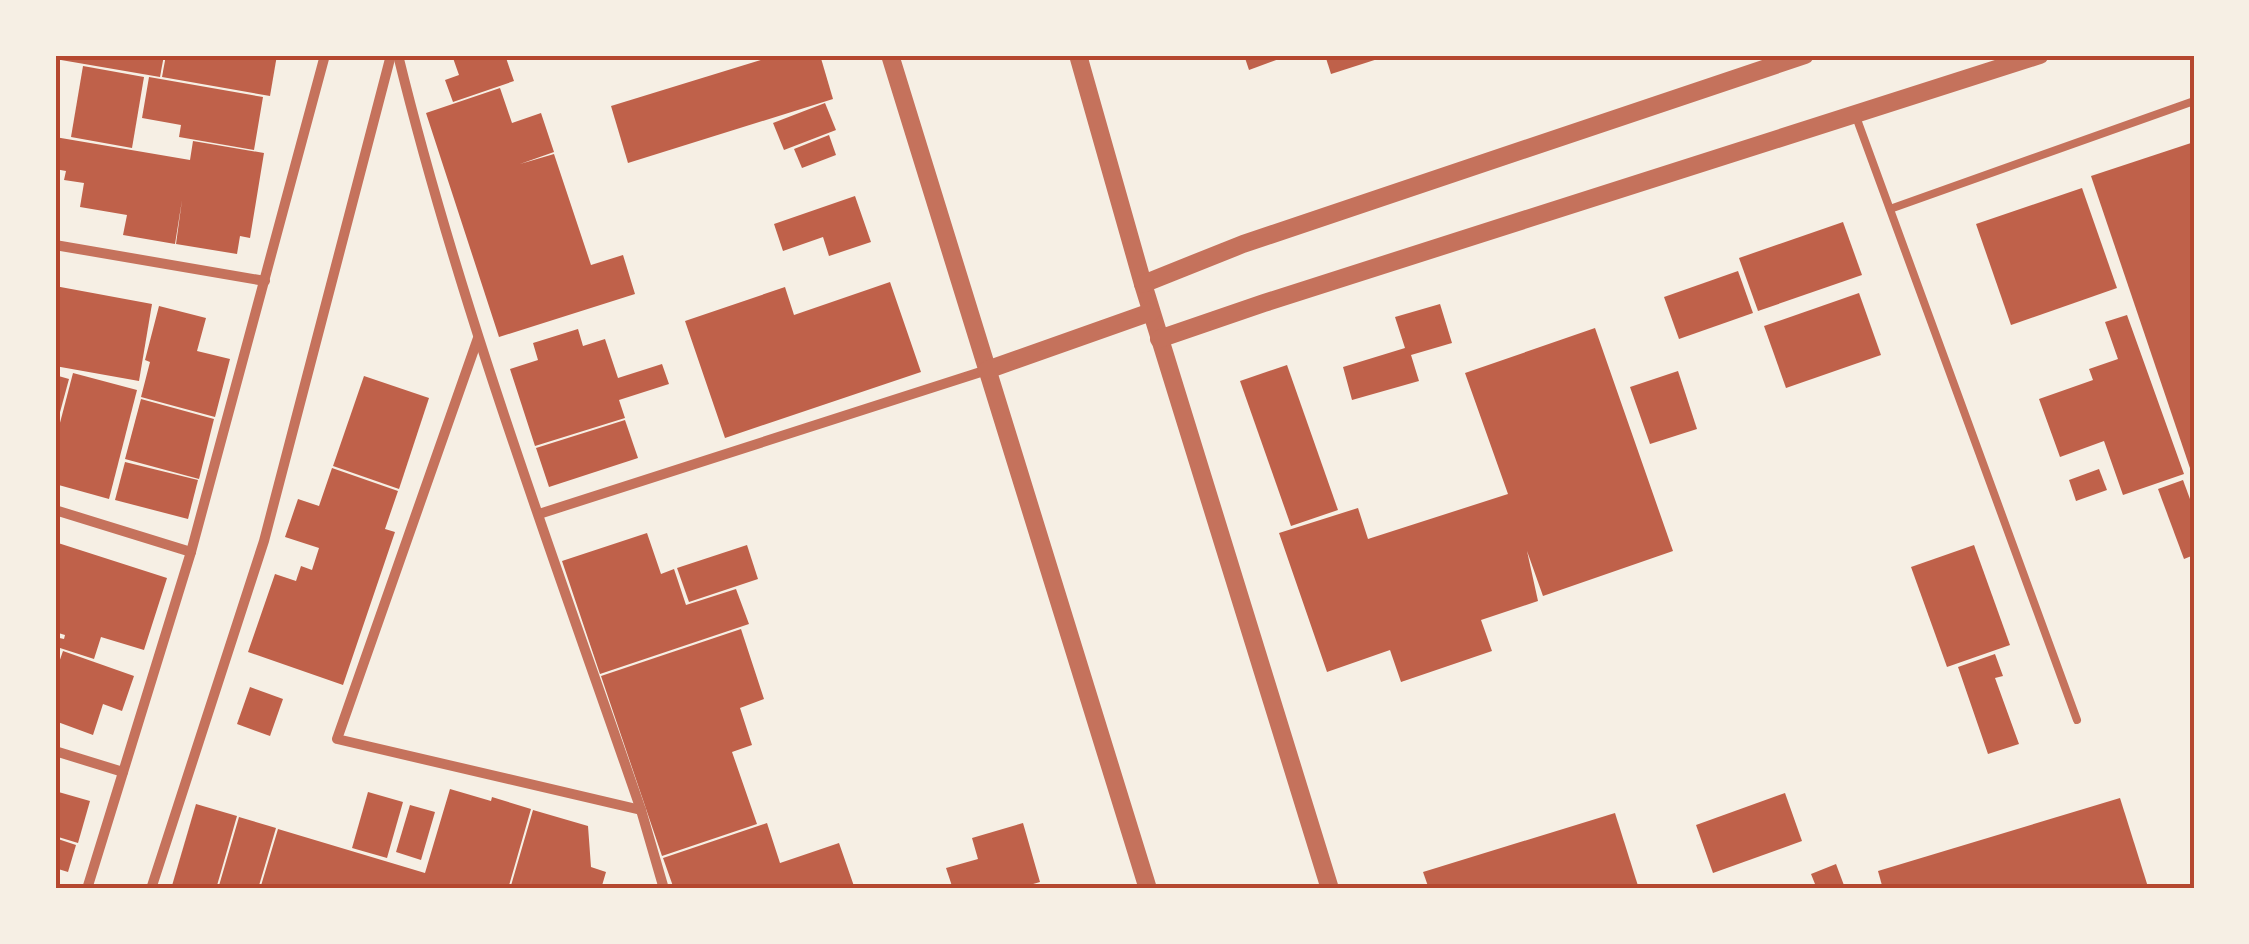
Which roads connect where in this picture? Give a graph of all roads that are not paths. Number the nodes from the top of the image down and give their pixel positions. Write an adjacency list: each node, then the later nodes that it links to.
1 (325, 55): 11 (street)
2 (395, 55): 14 (street); 25 (street)
3 (890, 55): 16 (street)
4 (1078, 55): 12 (street)
5 (1805, 55): 12 (street)
6 (2040, 55): 8 (street)
7 (2194, 101): 9 (lane)
8 (1855, 114): 9 (lane); 15 (street)
9 (1890, 209): 20 (lane)
10 (55, 245): 11 (street)
11 (265, 280): 19 (street)
12 (1142, 284): 13 (street)
13 (1151, 312): 15 (street); 16 (street)
14 (478, 338): 18 (street); 23 (street)
15 (1159, 338): 28 (street)
16 (987, 370): 18 (street); 27 (street)
17 (55, 510): 19 (street)
18 (539, 514): 23 (street)
19 (190, 552): 22 (street)
20 (2078, 720)
21 (55, 751): 22 (street)
22 (123, 772): 24 (street)
23 (641, 810): 26 (street)
24 (87, 889)
25 (150, 889)
26 (664, 889)
27 (1148, 889)
28 (1330, 889)

